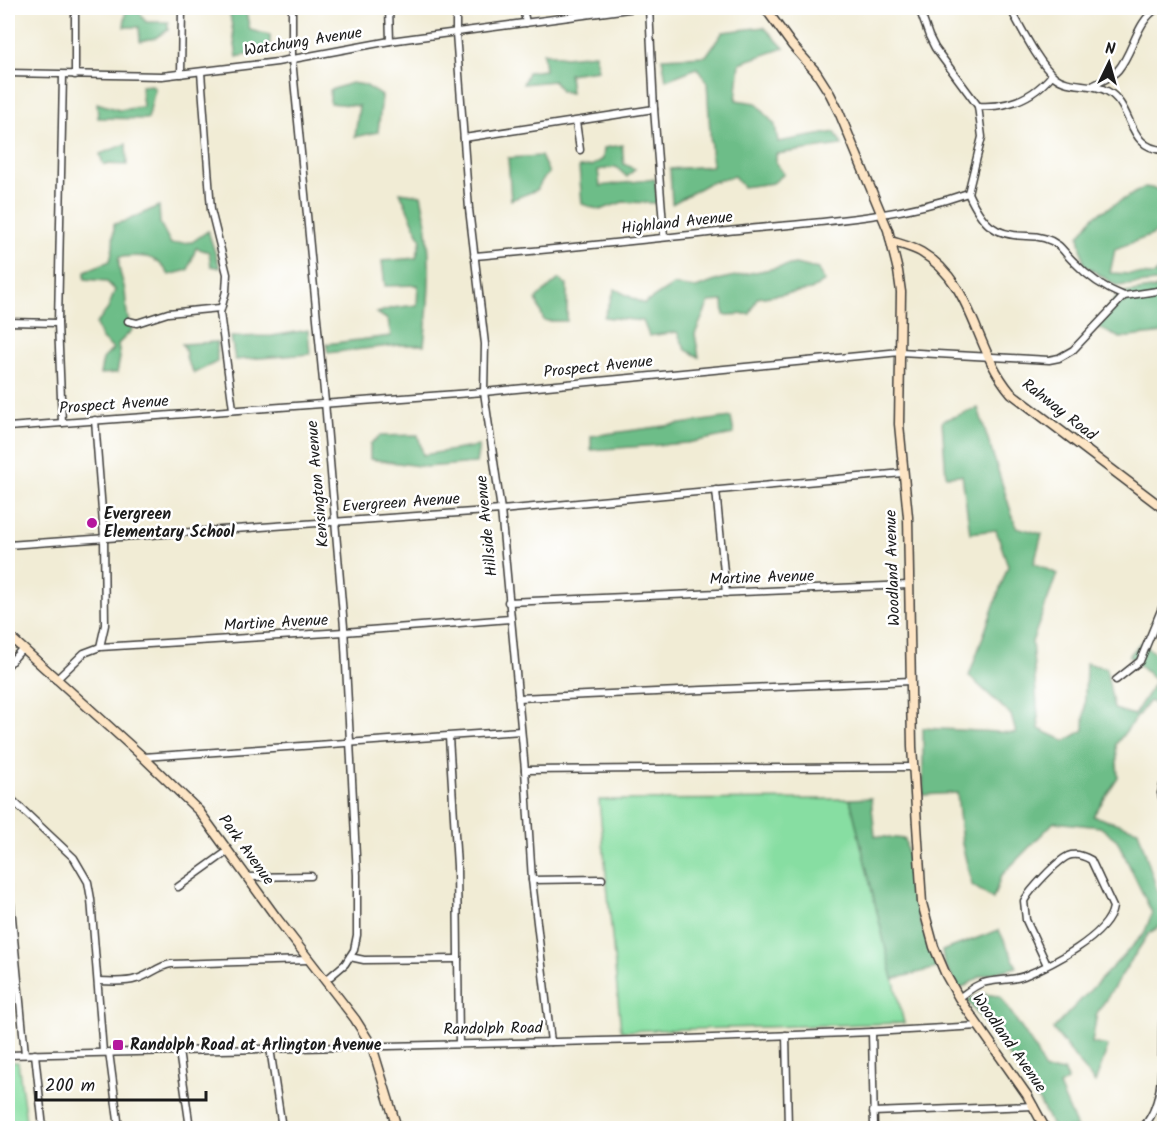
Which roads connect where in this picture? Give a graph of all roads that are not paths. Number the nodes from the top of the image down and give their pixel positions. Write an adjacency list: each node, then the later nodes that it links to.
1 (75, 8): 21 (street)
2 (182, 8): 19 (street)
3 (292, 8): 16 (street, Kensington Avenue)
4 (389, 8): 15 (street)
5 (456, 8): 14 (street, Hillside Avenue)
6 (523, 8): 13 (street)
7 (636, 8): 13 (street, Watchung Avenue)
8 (649, 8): 25 (street)
9 (765, 8): 31 (street, Woodland Avenue)
10 (919, 8): 24 (street)
11 (1010, 8): 22 (street)
12 (1158, 8): 23 (street)
13 (526, 23): 14 (street, Watchung Avenue)
14 (456, 33): 15 (street, Watchung Avenue); 27 (street, Hillside Avenue)
15 (390, 41): 16 (street, Watchung Avenue)
16 (292, 59): 17 (street, Watchung Avenue); 44 (street, Kensington Avenue)
17 (201, 72): 19 (street, Watchung Avenue); 37 (street)
18 (8, 73): 20 (street, Watchung Avenue)
19 (181, 74): 21 (street, Watchung Avenue)
20 (63, 75): 21 (street, Watchung Avenue); 40 (street)
21 (75, 75)
22 (1053, 75): 23 (street); 24 (street)
23 (1094, 86): 29 (street)
24 (978, 106): 30 (street)
25 (654, 109): 26 (street); 32 (street)
26 (576, 122): 27 (street); 28 (street)
27 (464, 138): 34 (street, Hillside Avenue)
28 (580, 150)
29 (1164, 150)
30 (968, 193): 31 (street, Highland Avenue); 36 (street)
31 (882, 215): 32 (street, Highland Avenue); 33 (street, Woodland Avenue)
32 (664, 237): 34 (street, Highland Avenue)
33 (891, 241): 41 (street, Woodland Avenue); 42 (street, Rahway Road)
34 (474, 256): 43 (street, Hillside Avenue)
35 (1164, 290): 36 (street)
36 (1124, 296): 42 (street, Prospect Avenue)
37 (220, 308): 38 (street); 45 (street)
38 (128, 321)
39 (8, 322): 40 (street)
40 (58, 323): 47 (street)
41 (900, 352): 42 (street, Prospect Avenue); 43 (street, Prospect Avenue); 49 (street, Woodland Avenue)
42 (987, 356): 51 (street, Rahway Road)
43 (484, 392): 44 (street, Prospect Avenue); 52 (street, Hillside Avenue)
44 (325, 402): 45 (street, Prospect Avenue); 53 (street, Kensington Avenue)
45 (233, 409): 46 (street, Prospect Avenue)
46 (95, 420): 47 (street, Prospect Avenue); 54 (street)
47 (62, 423): 48 (street, Prospect Avenue)
48 (8, 427)
49 (903, 473): 50 (street, Evergreen Avenue); 56 (street, Woodland Avenue)
50 (716, 490): 52 (street, Evergreen Avenue); 57 (street)
51 (1164, 509)
52 (501, 510): 53 (street, Evergreen Avenue); 58 (street, Hillside Avenue)
53 (335, 521): 54 (street, Evergreen Avenue); 61 (street, Kensington Avenue)
54 (104, 537): 55 (street, Evergreen Avenue); 63 (street)
55 (8, 545)
56 (909, 585): 57 (street, Martine Avenue); 68 (street, Woodland Avenue)
57 (726, 593): 58 (street, Martine Avenue)
58 (508, 602): 60 (street, Hillside Avenue)
59 (1164, 603): 67 (street)
60 (510, 619): 61 (street, Martine Avenue); 69 (street, Hillside Avenue)
61 (344, 632): 63 (street, Martine Avenue); 72 (street, Kensington Avenue)
62 (8, 635): 64 (street, Park Avenue)
63 (100, 647): 66 (street, Martine Avenue)
64 (22, 649): 65 (street); 66 (street, Park Avenue)
65 (8, 665)
66 (56, 680): 73 (street, Park Avenue)
67 (1116, 680)
68 (911, 681): 69 (street); 74 (street, Woodland Avenue)
69 (518, 698): 70 (street, Hillside Avenue)
70 (521, 731): 71 (street); 75 (street, Hillside Avenue)
71 (449, 737): 72 (street); 87 (street)
72 (350, 744): 73 (street); 86 (street, Kensington Avenue)
73 (143, 757): 79 (street, Park Avenue)
74 (913, 767): 75 (street); 92 (street, Woodland Avenue)
75 (525, 770): 84 (street, Hillside Avenue)
76 (1164, 781): 78 (street)
77 (8, 796): 90 (street)
78 (1164, 806)
79 (228, 851): 82 (street, Park Avenue); 85 (street)
80 (8, 875): 103 (street)
81 (311, 876): 82 (street)
82 (247, 878): 88 (street, Park Avenue)
83 (602, 879): 84 (street)
84 (532, 880): 97 (street, Hillside Avenue)
85 (178, 886)
86 (350, 957): 87 (street); 91 (street)
87 (458, 958): 98 (street)
88 (308, 960): 90 (street); 91 (street, Park Avenue)
89 (1047, 965): 89 (street); 92 (street)
90 (98, 981): 102 (street)
91 (325, 981): 99 (street, Park Avenue)
92 (959, 998): 94 (street, Woodland Avenue)
93 (1164, 1001): 116 (street)
94 (979, 1026): 95 (street, Randolph Road); 106 (street, Woodland Avenue)
95 (872, 1032): 96 (street, Randolph Road); 107 (street)
96 (786, 1035): 97 (street, Randolph Road); 113 (street)
97 (551, 1042): 98 (street, Randolph Road)
98 (459, 1043): 99 (street, Randolph Road)
99 (372, 1046): 100 (street, Randolph Road); 112 (street, Park Avenue)
100 (270, 1048): 101 (street, Randolph Road); 111 (street)
101 (179, 1050): 102 (street, Randolph Road); 110 (street)
102 (106, 1052): 104 (street, Randolph Road); 109 (street)
103 (24, 1054): 104 (street, Randolph Road); 105 (street, Randolph Road)
104 (35, 1054): 108 (street)
105 (8, 1055)
106 (1034, 1106): 107 (street); 115 (street, Woodland Avenue)
107 (873, 1112): 114 (street)
108 (43, 1128)
109 (119, 1128)
110 (190, 1128)
111 (282, 1128)
112 (397, 1128)
113 (788, 1128)
114 (874, 1128)
115 (1045, 1128)
116 (1142, 1128)

